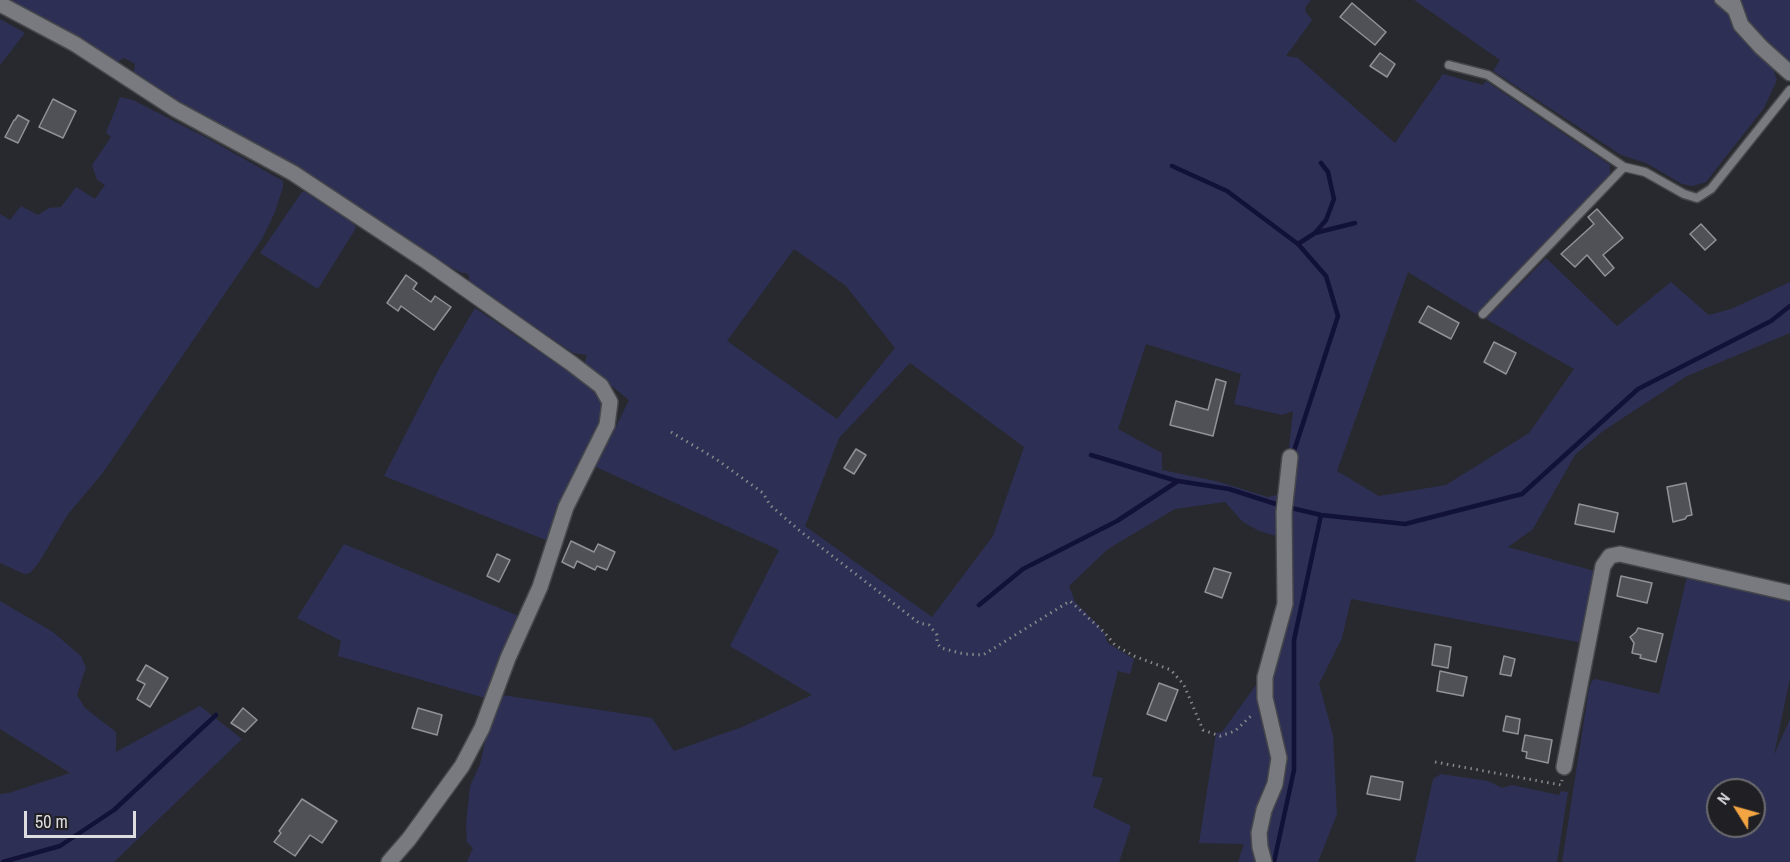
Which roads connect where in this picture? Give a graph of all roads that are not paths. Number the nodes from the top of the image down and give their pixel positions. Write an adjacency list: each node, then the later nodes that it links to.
1 (1719, 0): 4 (lane)
2 (1732, 0): 4 (street)
3 (0, 4): 13 (street)
4 (1738, 16): 6 (street)
5 (1449, 65): 8 (lane)
6 (1790, 73)
7 (1790, 90): 8 (lane)
8 (1624, 167): 9 (lane)
9 (1484, 314)
10 (1290, 457): 14 (street)
11 (1790, 593): 12 (street)
12 (1564, 767)
13 (389, 862)
14 (1264, 862)

